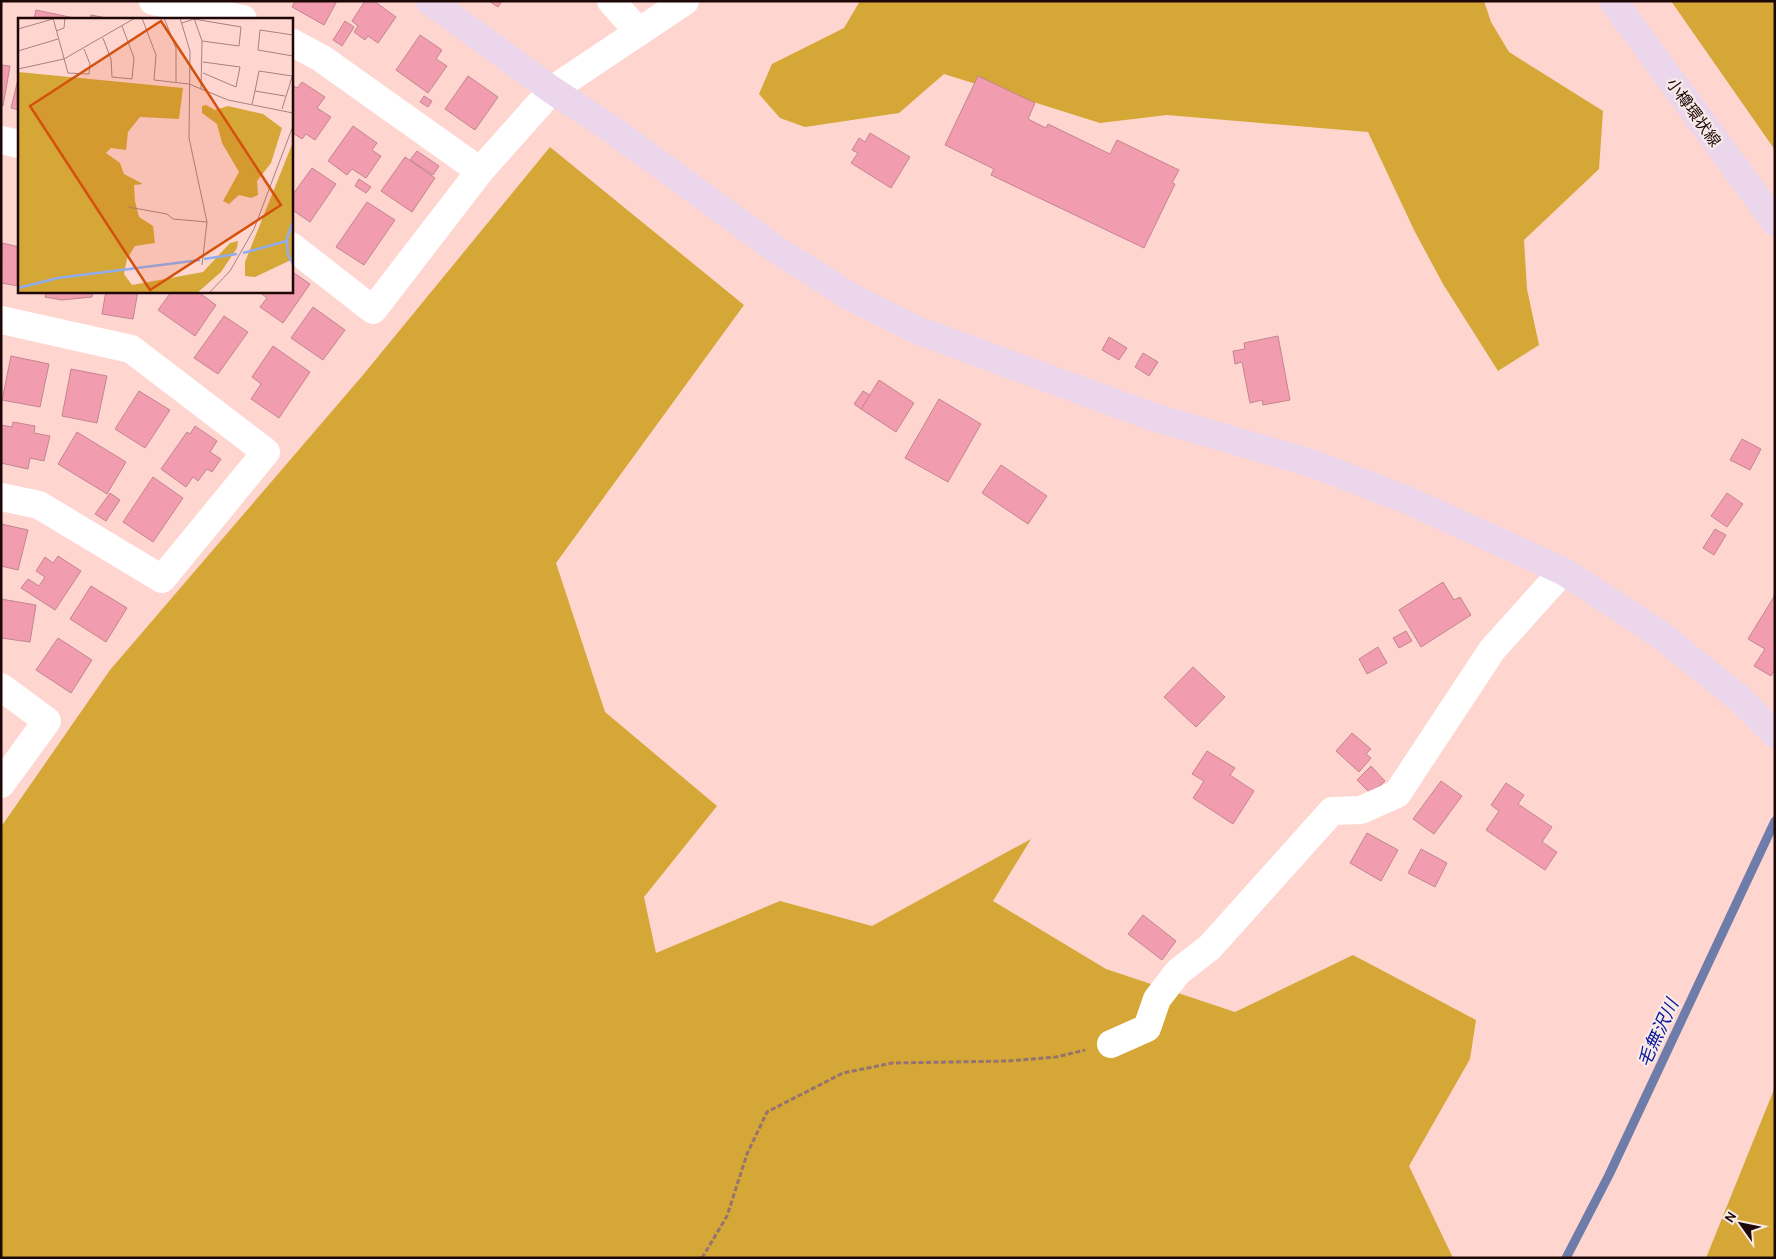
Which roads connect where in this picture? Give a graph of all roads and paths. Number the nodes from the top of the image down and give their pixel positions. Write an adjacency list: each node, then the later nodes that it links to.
1 (153, 1): 6 (street)
2 (430, 1): 9 (street)
3 (611, 1): 7 (street)
4 (685, 1): 7 (street)
5 (1613, 1): 13 (street, 小樽環状線)
6 (238, 18)
7 (639, 32): 9 (street)
8 (292, 43): 12 (street)
9 (552, 90): 12 (street); 17 (street)
10 (1, 140): 11 (street)
11 (18, 144)
12 (480, 171): 14 (street)
13 (1775, 222)
14 (292, 247)
15 (1, 320): 16 (street)
16 (1, 497)
17 (1563, 572): 19 (street); 21 (street)
18 (1, 687): 20 (street)
19 (1775, 734)
20 (1, 784)
21 (1111, 1044): 22 (path)
22 (702, 1258)

